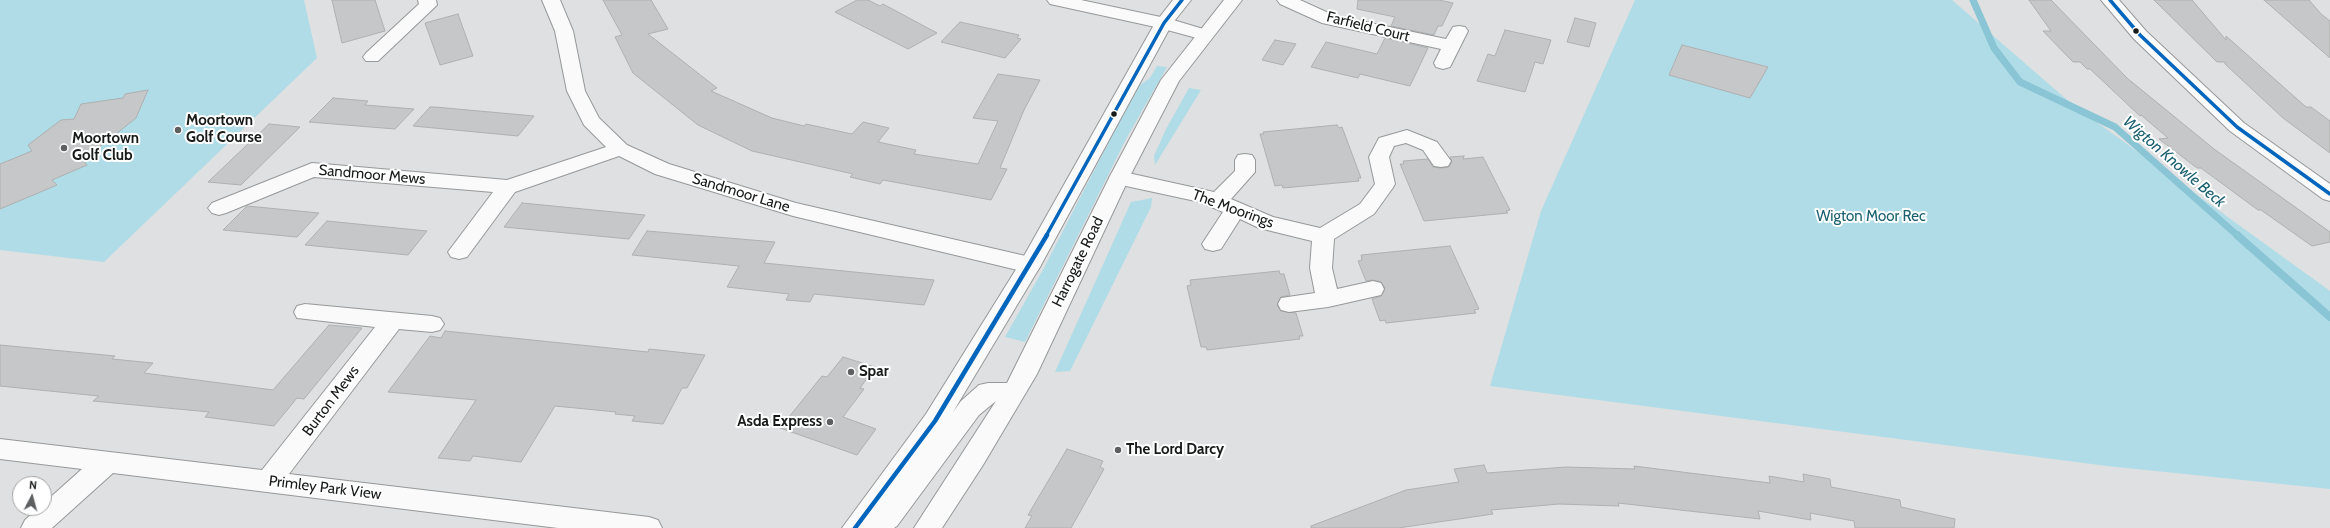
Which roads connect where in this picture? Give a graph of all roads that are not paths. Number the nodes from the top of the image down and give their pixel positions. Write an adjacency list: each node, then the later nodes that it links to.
1 (427, 0): 10 (main road)
2 (551, 0): 12 (main road, Sandmoor Lane)
3 (1056, 0): 8 (main road)
4 (1182, 0): 8 (main road)
5 (1233, 0): 9 (main road, Harrogate Road)
6 (1286, 0): 11 (main road, Farfield Court)
7 (2110, 0): 17 (main road)
8 (1164, 23): 9 (main road); 23 (main road)
9 (1204, 35): 15 (main road, Harrogate Road)
10 (372, 57)
11 (1443, 63)
12 (620, 149): 16 (main road, Sandmoor Mews); 23 (main road, Sandmoor Lane)
13 (1245, 160): 18 (main road)
14 (1441, 161): 20 (main road)
15 (1119, 178): 18 (main road, The Moorings); 30 (main road, Harrogate Road)
16 (508, 187): 19 (main road, Sandmoor Mews); 22 (main road)
17 (2330, 194)
18 (1226, 206): 20 (main road, The Moorings); 21 (main road)
19 (219, 208)
20 (1323, 236): 25 (main road)
21 (1213, 244)
22 (459, 252)
23 (1030, 265): 36 (main road)
24 (1373, 289): 25 (main road)
25 (1328, 298): 26 (main road)
26 (1289, 304)
27 (305, 312): 28 (main road)
28 (393, 320): 29 (main road); 33 (main road, Burton Mews)
29 (432, 324)
30 (1015, 392): 37 (main road); 38 (main road, Harrogate Road)
31 (0, 449): 32 (main road, Primley Park View)
32 (108, 462): 33 (main road, Primley Park View); 34 (main road)
33 (269, 481): 35 (main road, Primley Park View)
34 (34, 528)
35 (649, 528)
36 (855, 528)
37 (873, 528)
38 (927, 528)

